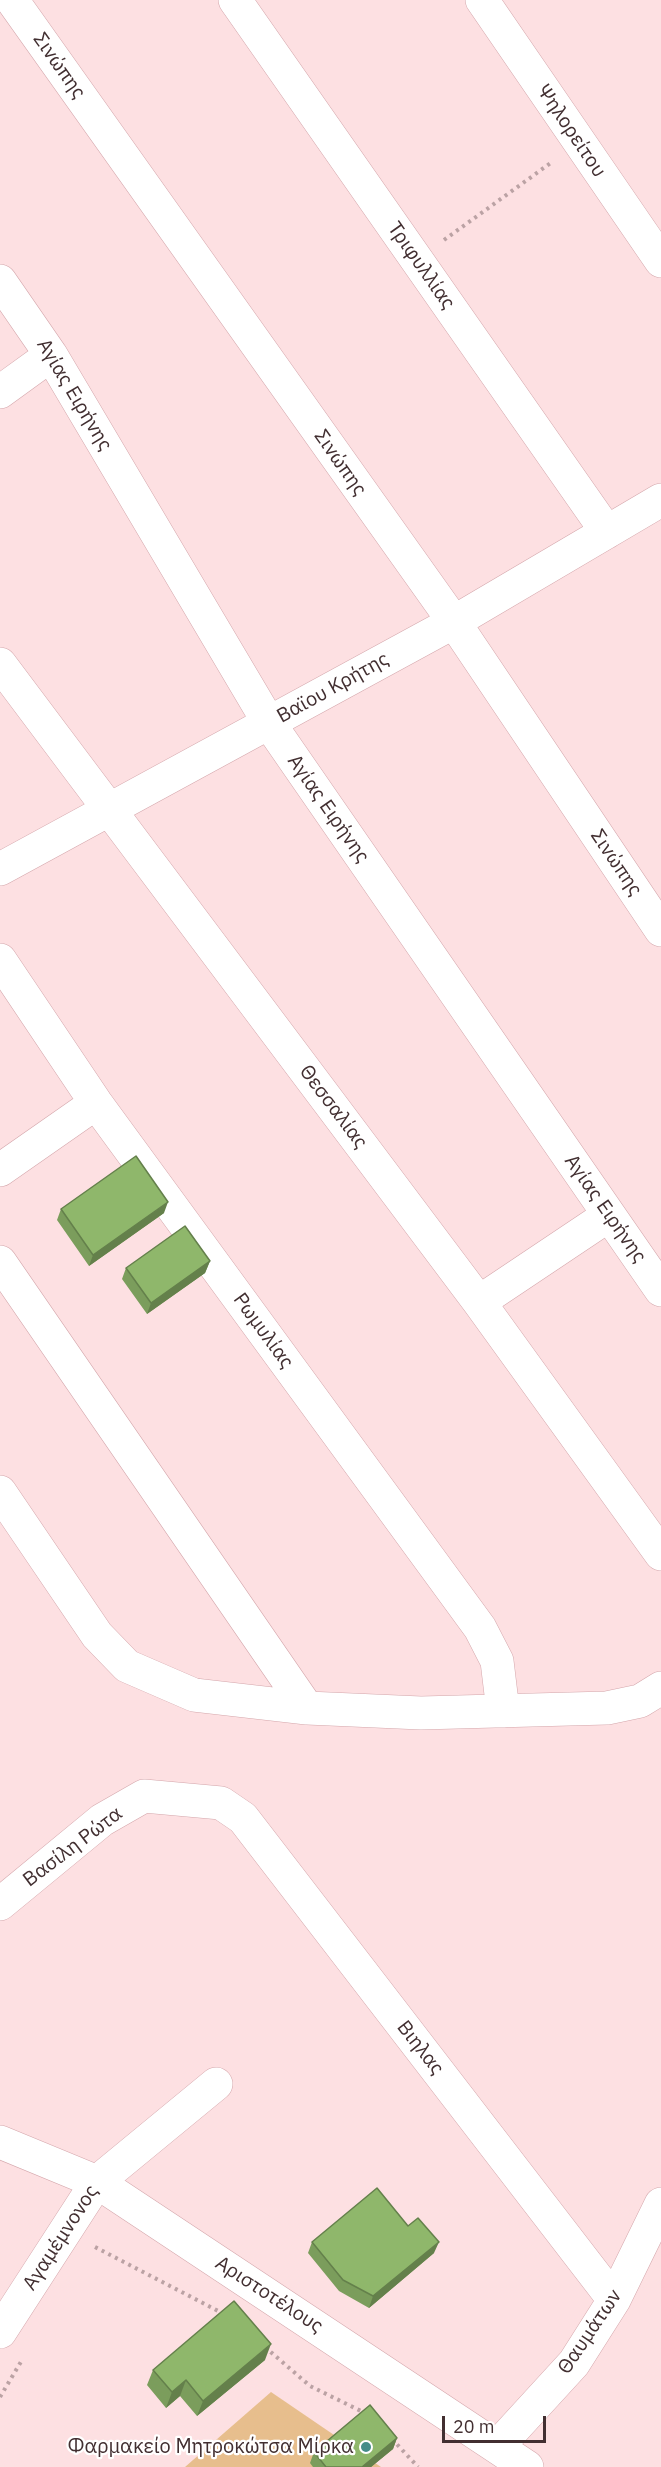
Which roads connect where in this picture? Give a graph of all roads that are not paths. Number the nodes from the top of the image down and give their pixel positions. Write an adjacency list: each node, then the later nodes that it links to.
1 (12, 0): 10 (street, Σινώπης)
2 (235, 0): 9 (street, Τριφυλλίας)
3 (482, 0): 4 (street, Ψηλορείτου)
4 (661, 261)
5 (0, 282): 6 (street, Αγίας Ειρήνης)
6 (51, 355): 7 (street); 12 (street, Αγίας Ειρήνης)
7 (0, 393)
8 (661, 500): 9 (street, Βαϊου Κρήτης)
9 (607, 532): 10 (street, Βαϊου Κρήτης)
10 (454, 622): 12 (street, Βαϊου Κρήτης); 15 (street, Σινώπης)
11 (0, 664): 13 (street, Θεσσαλίας)
12 (269, 723): 13 (street, Βαϊου Κρήτης); 19 (street, Αγίας Ειρήνης)
13 (110, 808): 14 (street, Βαϊου Κρήτης); 22 (street, Θεσσαλίας)
14 (0, 869)
15 (661, 930)
16 (0, 960): 17 (street, Ρωμυλίας)
17 (96, 1103): 18 (street); 27 (street, Ρωμυλίας)
18 (0, 1170)
19 (609, 1215): 21 (street, Αγίας Ειρήνης); 22 (street)
20 (0, 1262): 26 (street)
21 (661, 1290)
22 (479, 1302): 24 (street, Θεσσαλίας)
23 (0, 1492): 26 (street)
24 (661, 1554)
25 (661, 1688): 27 (street)
26 (307, 1708): 27 (street)
27 (503, 1711)
28 (221, 1803): 29 (street, Βασίλη Ρώτα); 34 (street, Βιηλας)
29 (0, 1904)
30 (216, 2084): 32 (street, Αγαμέμνονος)
31 (0, 2142): 32 (street, Αριστοτέλους)
32 (97, 2182): 35 (street, Αγαμέμνονος); 36 (street, Αριστοτέλους)
33 (661, 2204): 34 (street, Θαυμάτων)
34 (614, 2300): 36 (street, Θαυμάτων)
35 (0, 2332)
36 (498, 2446): 37 (street, Αριστοτέλους)
37 (527, 2467)

